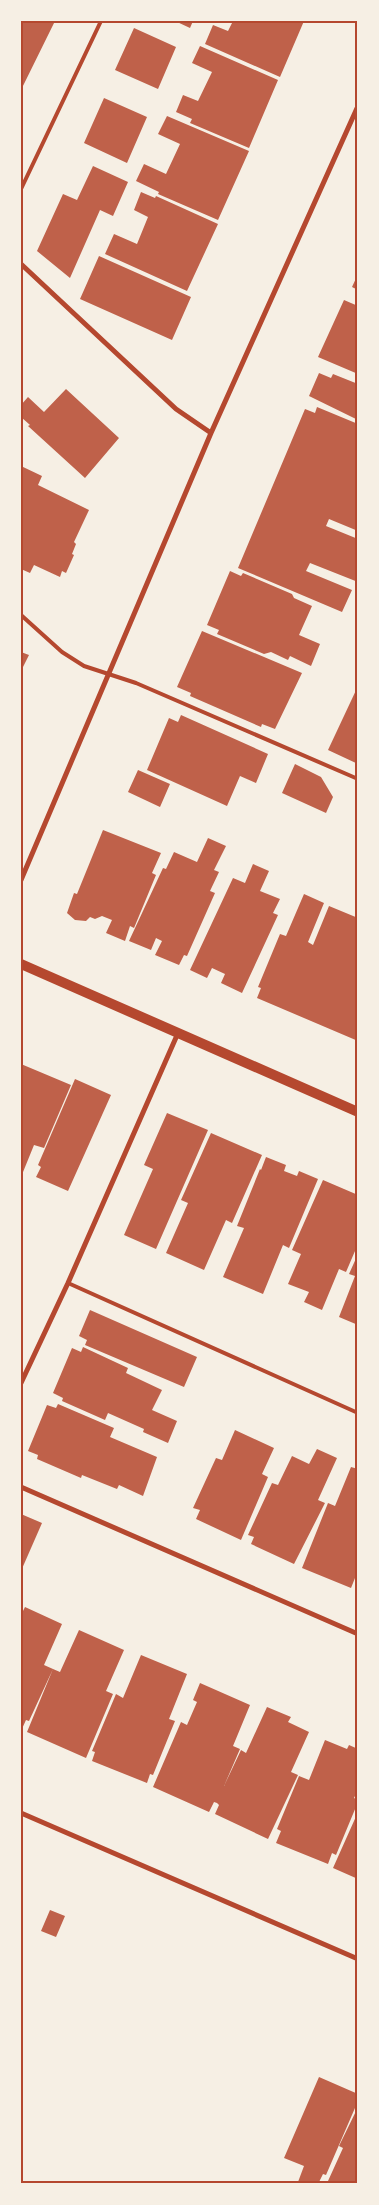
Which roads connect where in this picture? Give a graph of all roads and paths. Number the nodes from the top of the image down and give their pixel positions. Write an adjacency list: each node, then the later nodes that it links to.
1 (101, 21): 3 (lane)
2 (358, 106): 5 (street)
3 (21, 189)
4 (21, 264): 5 (street)
5 (212, 433): 7 (street)
6 (21, 615): 7 (lane)
7 (108, 674): 8 (lane); 9 (street)
8 (358, 779)
9 (21, 880)
10 (21, 964): 11 (main road)
11 (178, 1034): 12 (main road); 13 (street)
12 (358, 1112)
13 (68, 1282): 14 (street); 15 (lane)
14 (21, 1383)
15 (358, 1412)
16 (21, 1488): 17 (street)
17 (358, 1634)
18 (21, 1813): 19 (street)
19 (358, 1960)

